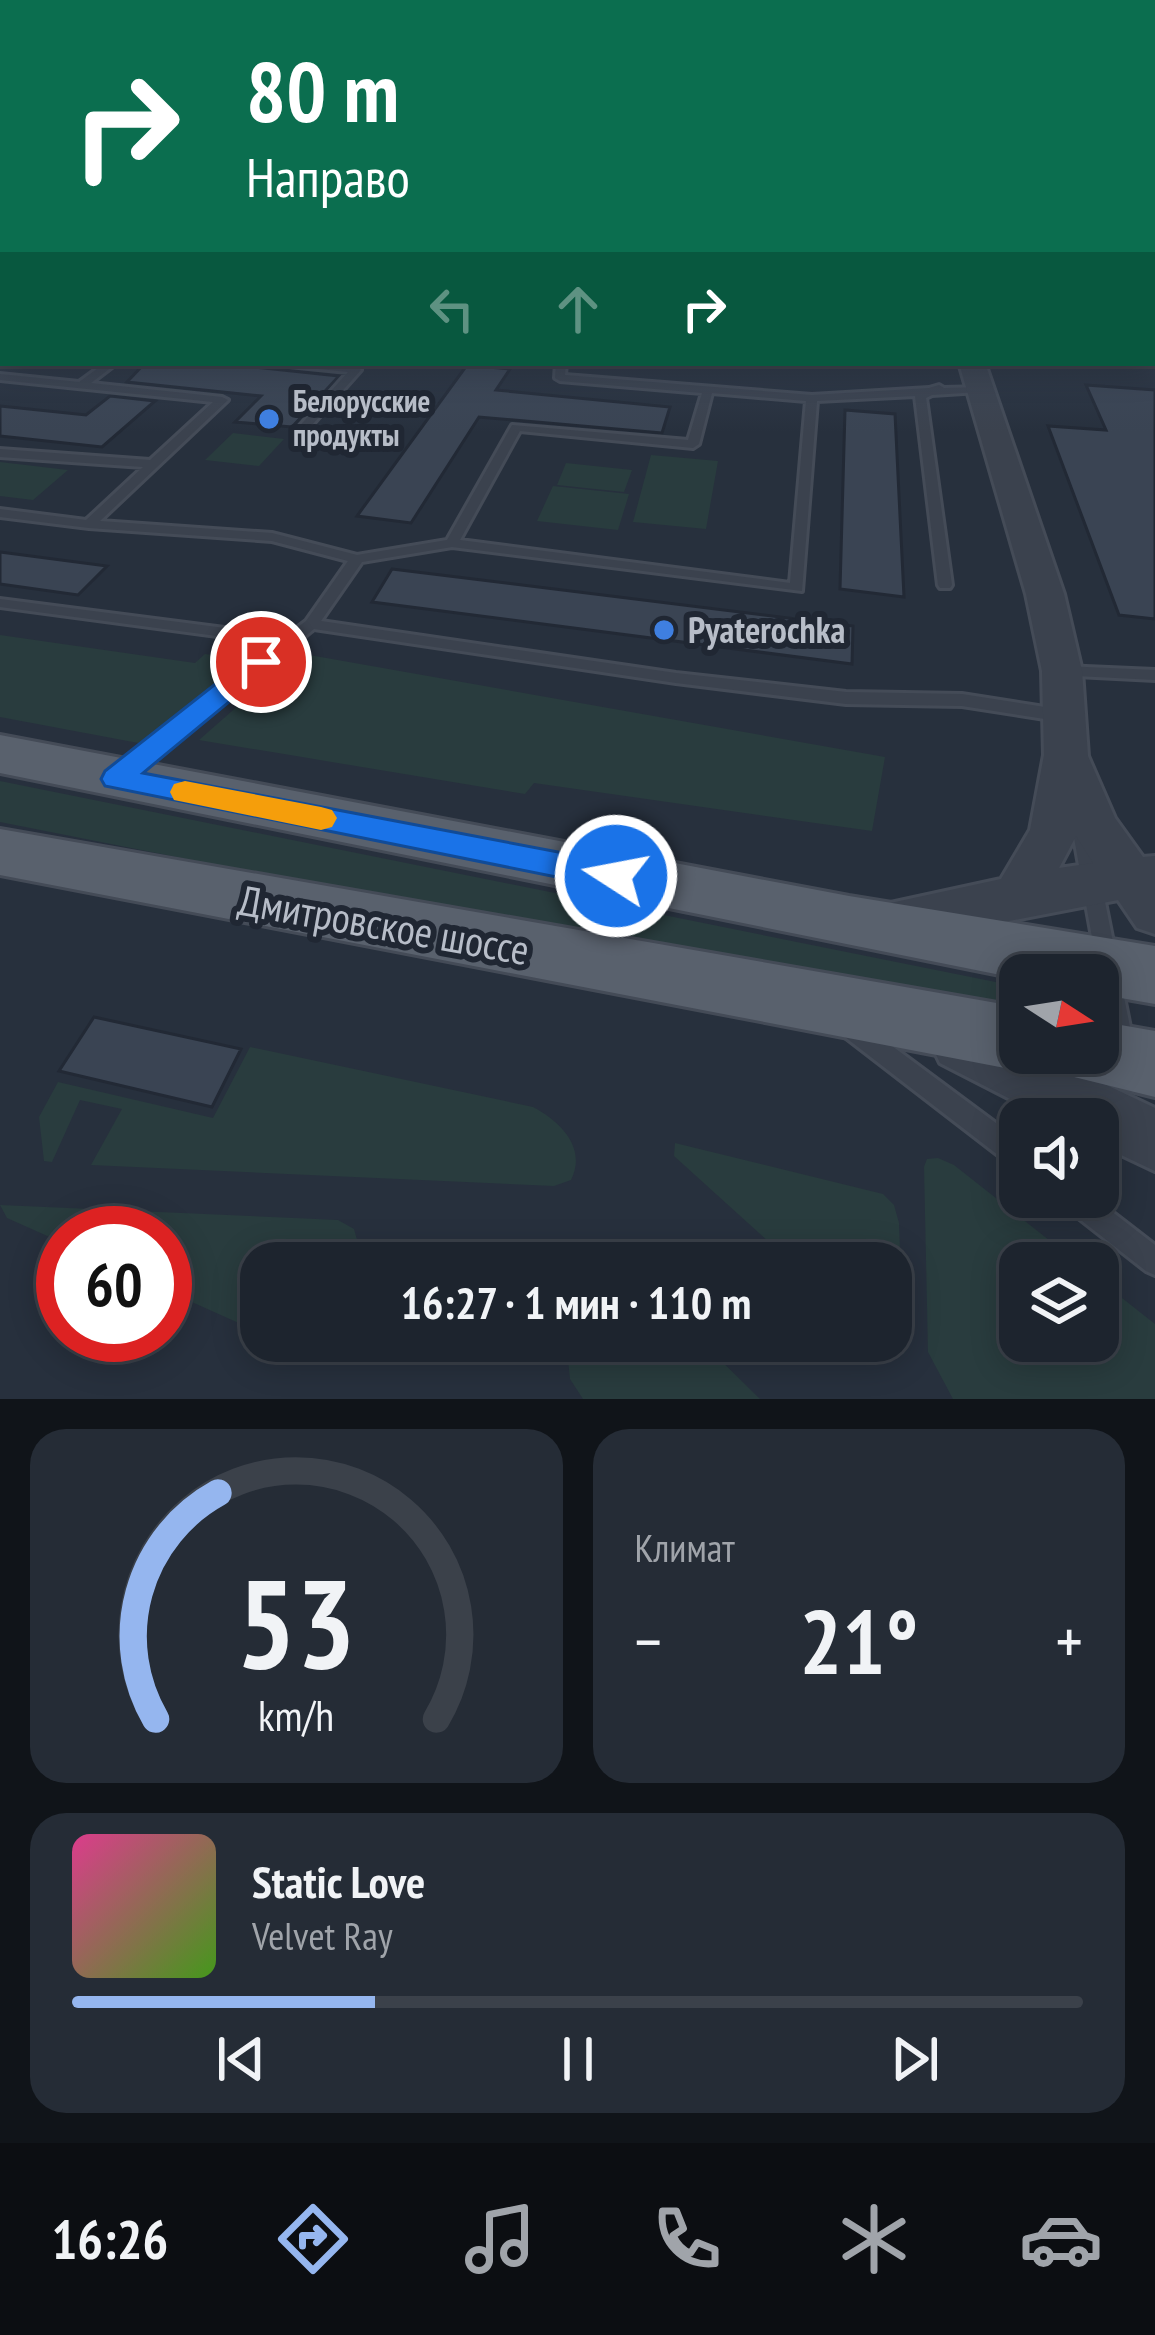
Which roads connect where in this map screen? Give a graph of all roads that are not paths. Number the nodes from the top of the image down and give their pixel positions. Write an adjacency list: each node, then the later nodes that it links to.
1 (108, 366): 6 (lane)
2 (318, 366): 10 (lane)
3 (561, 366): 8 (lane)
4 (975, 376): 7 (lane); 21 (street)
5 (0, 377): 6 (lane)
6 (82, 386): 12 (lane)
7 (939, 388): 9 (lane); 17 (lane)
8 (707, 393): 9 (lane); 15 (lane)
9 (812, 398): 15 (lane)
10 (300, 432)
11 (0, 453): 12 (lane)
12 (153, 464): 14 (lane)
13 (0, 513): 14 (lane)
14 (88, 524): 16 (lane)
15 (452, 543): 16 (lane)
16 (356, 559): 19 (lane)
17 (945, 585)
18 (0, 603): 20 (lane)
19 (311, 624): 20 (lane); 23 (lane)
20 (287, 641): 25 (lane)
21 (1062, 671): 22 (lane); 23 (street)
22 (1155, 675)
23 (1065, 735): 27 (street); 28 (street)
24 (0, 754): 25 (main road)
25 (116, 779): 29 (main road)
26 (0, 852): 31 (main road, Дмитровское шоссе)
27 (1132, 888): 28 (street); 30 (lane)
28 (1016, 899): 29 (street)
29 (878, 925): 30 (main road)
30 (1132, 971): 34 (lane)
31 (813, 1001): 32 (main road, Дмитровское шоссе); 35 (lane)
32 (911, 1019): 33 (main road, Дмитровское шоссе); 36 (street, Дмитровское шоссе)
33 (999, 1036)
34 (1125, 1059)
35 (999, 1140)
36 (1155, 1140)
37 (1099, 1218): 38 (lane)
38 (1155, 1262)

